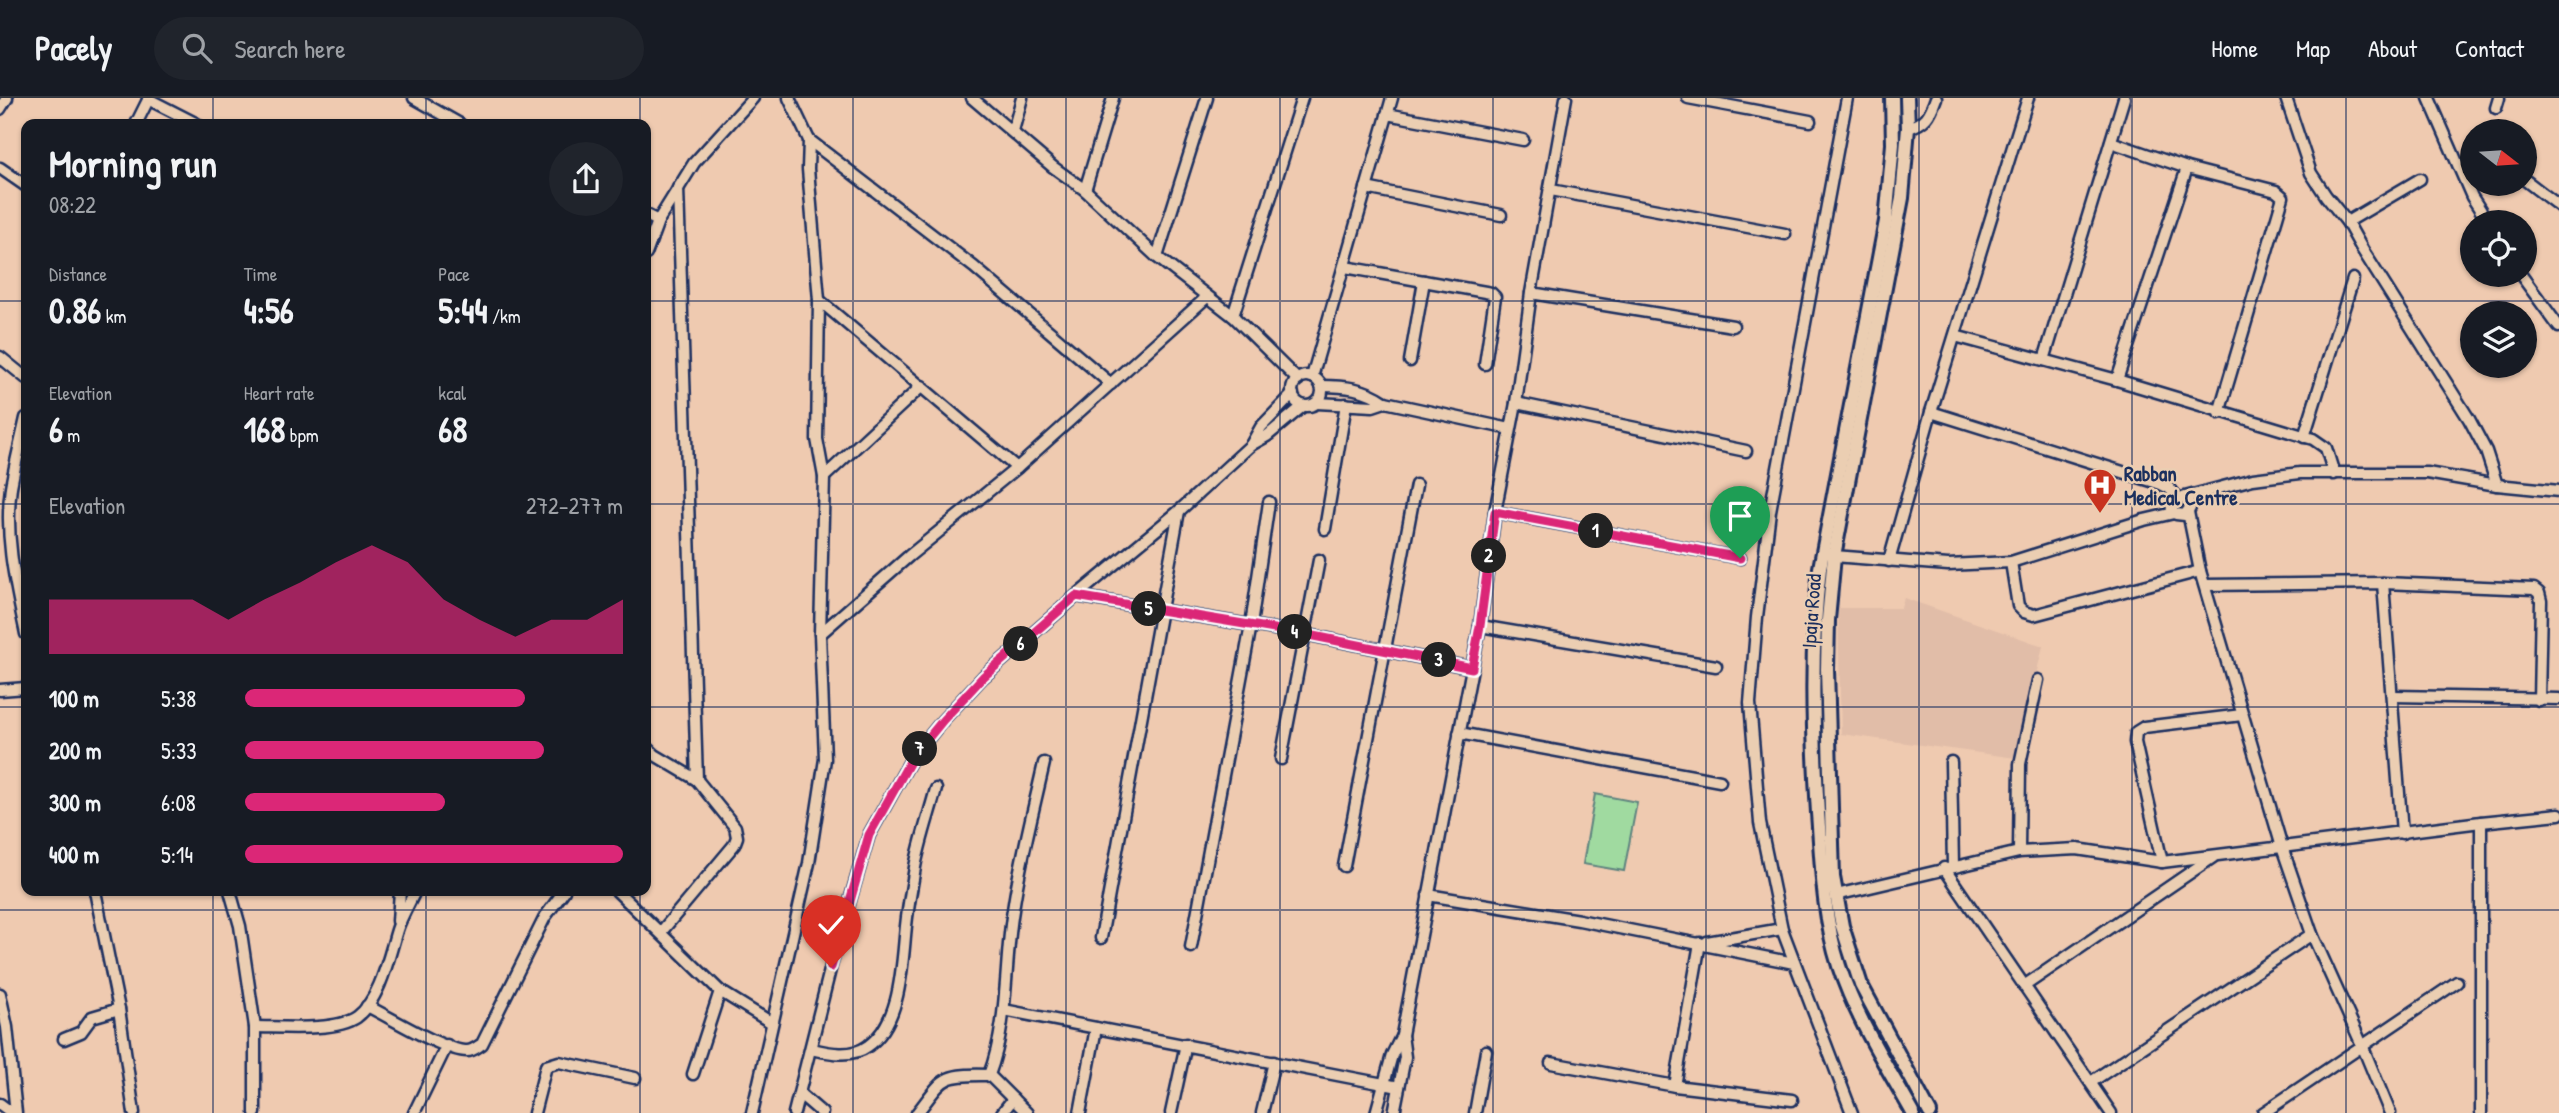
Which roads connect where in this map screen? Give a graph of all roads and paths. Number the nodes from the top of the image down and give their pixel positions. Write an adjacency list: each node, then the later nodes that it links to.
1 (7, 98): 22 (street)
2 (414, 98): 26 (street)
3 (753, 98): 37 (street)
4 (789, 98): 30 (street)
5 (971, 98): 29 (street)
6 (1022, 98): 29 (street)
7 (1113, 98): 39 (street)
8 (1208, 98): 50 (street)
9 (1302, 98): 58 (street)
10 (1392, 98): 23 (street)
11 (1566, 98): 40 (street)
12 (1688, 98): 27 (street)
13 (1847, 98): 153 (street)
14 (1892, 98): 118 (main road, Ipaja Road)
15 (1907, 98): 28 (main road, Ipaja Road)
16 (1936, 98): 28 (street)
17 (2028, 98): 61 (street)
18 (2124, 98): 32 (street)
19 (2286, 98): 47 (street)
20 (2429, 98): 43 (street)
21 (149, 99): 24 (street); 25 (street)
22 (0, 109)
23 (1387, 114): 31 (street); 38 (street)
24 (139, 119)
25 (187, 119)
26 (451, 119)
27 (1810, 121)
28 (1909, 128): 100 (main road, Ipaja Road)
29 (1013, 131): 39 (street)
30 (809, 140): 57 (street); 70 (street)
31 (1523, 140)
32 (2111, 142): 34 (street); 63 (street)
33 (0, 168): 36 (street)
34 (2187, 168): 69 (street); 80 (street)
35 (2420, 179): 47 (street)
36 (21, 183)
37 (678, 188): 46 (street); 132 (street)
38 (1366, 188): 44 (street); 51 (street)
39 (1085, 190): 50 (street)
40 (1551, 190): 48 (street); 55 (street)
41 (2538, 190): 42 (street)
42 (2559, 206)
43 (2480, 210)
44 (1501, 215)
45 (651, 218): 46 (street)
46 (658, 221): 49 (street)
47 (2347, 222): 90 (street)
48 (1785, 234)
49 (651, 240)
50 (1157, 257): 56 (street)
51 (1345, 267): 53 (street); 67 (street)
52 (2353, 279): 82 (street)
53 (1424, 281): 64 (street); 65 (street)
54 (2530, 287): 60 (street)
55 (1531, 293): 59 (street); 76 (street)
56 (1207, 297): 58 (street); 70 (street)
57 (819, 300): 71 (street); 88 (street)
58 (1233, 316): 68 (street)
59 (1733, 326)
60 (2559, 327)
61 (1955, 336): 63 (street); 79 (street)
62 (0, 357): 66 (street)
63 (2044, 360): 69 (street)
64 (1410, 361)
65 (1485, 364)
66 (21, 373)
67 (1312, 377): 68 (street); 72 (street)
68 (1298, 380): 73 (street)
69 (2117, 380): 80 (street)
70 (1111, 384): 86 (street)
71 (922, 386): 86 (street); 88 (street)
72 (1321, 386): 74 (street); 75 (street)
73 (1293, 394): 78 (street); 84 (street)
74 (1317, 402): 77 (street); 78 (street)
75 (1385, 402): 77 (street); 81 (street)
76 (1516, 402): 81 (street); 85 (street)
77 (1346, 404): 98 (street)
78 (1303, 405): 84 (street)
79 (1931, 412): 94 (street); 103 (street)
80 (2219, 413): 82 (street)
81 (1510, 429): 97 (street)
82 (2304, 437): 87 (street)
83 (21, 441): 109 (street)
84 (1251, 445): 96 (street)
85 (1746, 451)
86 (1017, 468): 113 (street)
87 (2334, 474): 90 (street); 91 (street)
88 (824, 477): 113 (street)
89 (1416, 485): 115 (street)
90 (2497, 485): 92 (street)
91 (2220, 489): 94 (street); 95 (street)
92 (2559, 491)
93 (1269, 502): 111 (street)
94 (2177, 505): 95 (street); 95 (street); 99 (street); 104 (street)
95 (2189, 510): 99 (street)
96 (1179, 511): 108 (street); 110 (street)
97 (1495, 512): 101 (street); 112 (street)
98 (1325, 529)
99 (2193, 544): 105 (street)
100 (1834, 556): 103 (street); 119 (main road, Ipaja Road)
101 (1740, 558)
102 (1319, 560): 114 (street)
103 (1889, 561): 104 (street)
104 (2011, 562): 105 (street)
105 (2200, 571): 107 (street)
106 (2383, 583): 107 (street); 123 (street); 125 (street)
107 (2205, 585): 126 (street)
108 (1076, 596): 110 (street); 175 (street)
109 (21, 611)
110 (1161, 611): 111 (street); 156 (street)
111 (1251, 625): 114 (street); 158 (street)
112 (1480, 626): 116 (street); 117 (street)
113 (820, 634): 167 (street)
114 (1304, 634): 115 (street); 129 (street)
115 (1385, 649): 117 (street); 142 (street)
116 (1716, 666)
117 (1472, 668): 127 (street)
118 (1813, 668): 119 (main road); 208 (main road, Ipaja Road)
119 (1827, 669): 145 (main road, Ipaja Road)
120 (2038, 680): 139 (street)
121 (21, 688): 122 (street)
122 (0, 690)
123 (2393, 696): 125 (street); 137 (street)
124 (2559, 699): 125 (street)
125 (2539, 700)
126 (2242, 715): 138 (street); 141 (street)
127 (1459, 733): 133 (street); 144 (street)
128 (651, 751): 132 (street)
129 (1281, 759)
130 (1951, 762): 143 (street)
131 (1044, 763): 166 (street)
132 (697, 780): 154 (street)
133 (1720, 780)
134 (936, 789): 175 (street)
135 (2559, 814): 136 (street)
136 (2481, 822): 137 (street); 213 (street)
137 (2402, 833): 138 (street)
138 (2282, 847): 140 (street); 155 (street)
139 (2019, 852): 141 (street); 143 (street)
140 (2216, 855): 141 (street); 161 (street)
141 (2162, 862)
142 (1344, 866)
143 (1949, 867): 145 (street); 161 (street)
144 (1428, 895): 157 (street); 170 (street)
145 (1836, 895): 209 (main road, Ipaja Road)
146 (96, 896): 165 (street)
147 (231, 896): 168 (street)
148 (400, 896): 152 (street)
149 (413, 896): 152 (street)
150 (560, 896): 173 (street)
151 (622, 896): 154 (street)
152 (397, 929): 164 (street)
153 (1782, 929): 157 (street); 159 (street)
154 (660, 932): 162 (street)
155 (2312, 934): 174 (street); 182 (street)
156 (1101, 938)
157 (1700, 943): 159 (street); 184 (street)
158 (1191, 947)
159 (1794, 963): 207 (street)
160 (2457, 982): 174 (street)
161 (2024, 986): 182 (street)
162 (720, 991): 167 (street); 179 (street)
163 (0, 994): 190 (street)
164 (367, 1006): 168 (street); 173 (street)
165 (119, 1009): 171 (street); 191 (street)
166 (1004, 1010): 169 (street); 180 (street)
167 (772, 1023): 195 (street)
168 (255, 1027): 192 (street)
169 (1096, 1028): 172 (street); 201 (street)
170 (1402, 1035): 183 (street); 185 (street)
171 (64, 1039)
172 (1186, 1044): 177 (street); 202 (street)
173 (447, 1045): 193 (street)
174 (2362, 1045): 211 (street); 212 (street)
175 (811, 1049): 186 (street)
176 (1486, 1051): 206 (street)
177 (1274, 1062): 183 (street); 203 (street)
178 (1551, 1063): 184 (street)
179 (693, 1074)
180 (989, 1075): 187 (street); 198 (street)
181 (635, 1078): 194 (street)
182 (2091, 1082): 210 (street)
183 (1384, 1083): 185 (street); 204 (street)
184 (1675, 1086): 188 (street)
185 (1399, 1087): 205 (street)
186 (800, 1094): 196 (street); 197 (street)
187 (1013, 1098): 199 (street); 200 (street)
188 (1792, 1100)
189 (0, 1104): 190 (street)
190 (14, 1113)
191 (134, 1113)
192 (255, 1113)
193 (414, 1113)
194 (534, 1113)
195 (752, 1113)
196 (794, 1113)
197 (822, 1113)
198 (917, 1113)
199 (1002, 1113)
200 (1027, 1113)
201 (1080, 1113)
202 (1171, 1113)
203 (1262, 1113)
204 (1376, 1113)
205 (1394, 1113)
206 (1475, 1113)
207 (1852, 1113)
208 (1913, 1113)
209 (1930, 1113)
210 (2111, 1113)
211 (2263, 1113)
212 (2390, 1113)
213 (2481, 1113)

